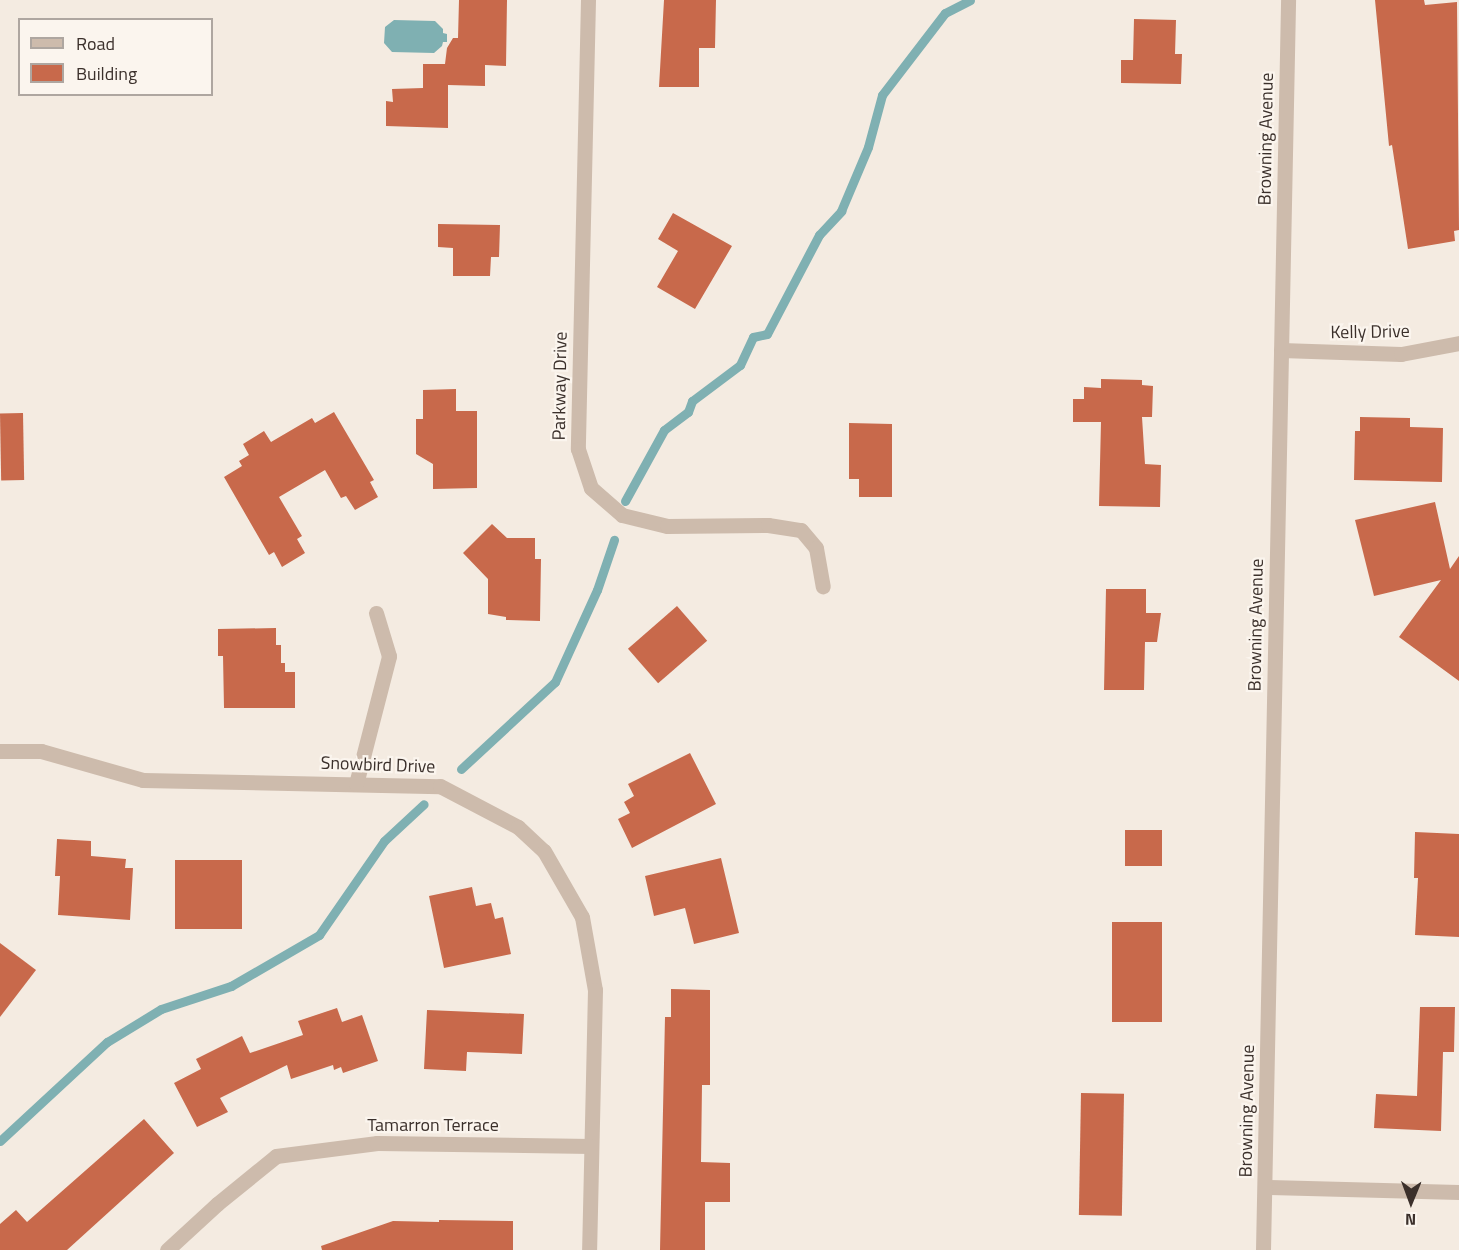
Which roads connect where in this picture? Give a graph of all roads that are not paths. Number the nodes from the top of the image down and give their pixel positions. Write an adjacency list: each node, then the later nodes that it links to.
1 (588, 0): 5 (street, Parkway Drive)
2 (1288, 0): 4 (street, Browning Avenue)
3 (1459, 344): 4 (street, Kelly Drive)
4 (1281, 350): 10 (street, Browning Avenue)
5 (823, 586)
6 (376, 613): 8 (street)
7 (0, 751): 8 (street, Snowbird Drive)
8 (356, 784): 9 (street, Snowbird Drive)
9 (591, 1146): 12 (street, Tamarron Terrace); 13 (street, Snowbird Drive)
10 (1265, 1187): 11 (street); 14 (street, Browning Avenue)
11 (1459, 1191)
12 (166, 1250)
13 (589, 1250)
14 (1263, 1250)

